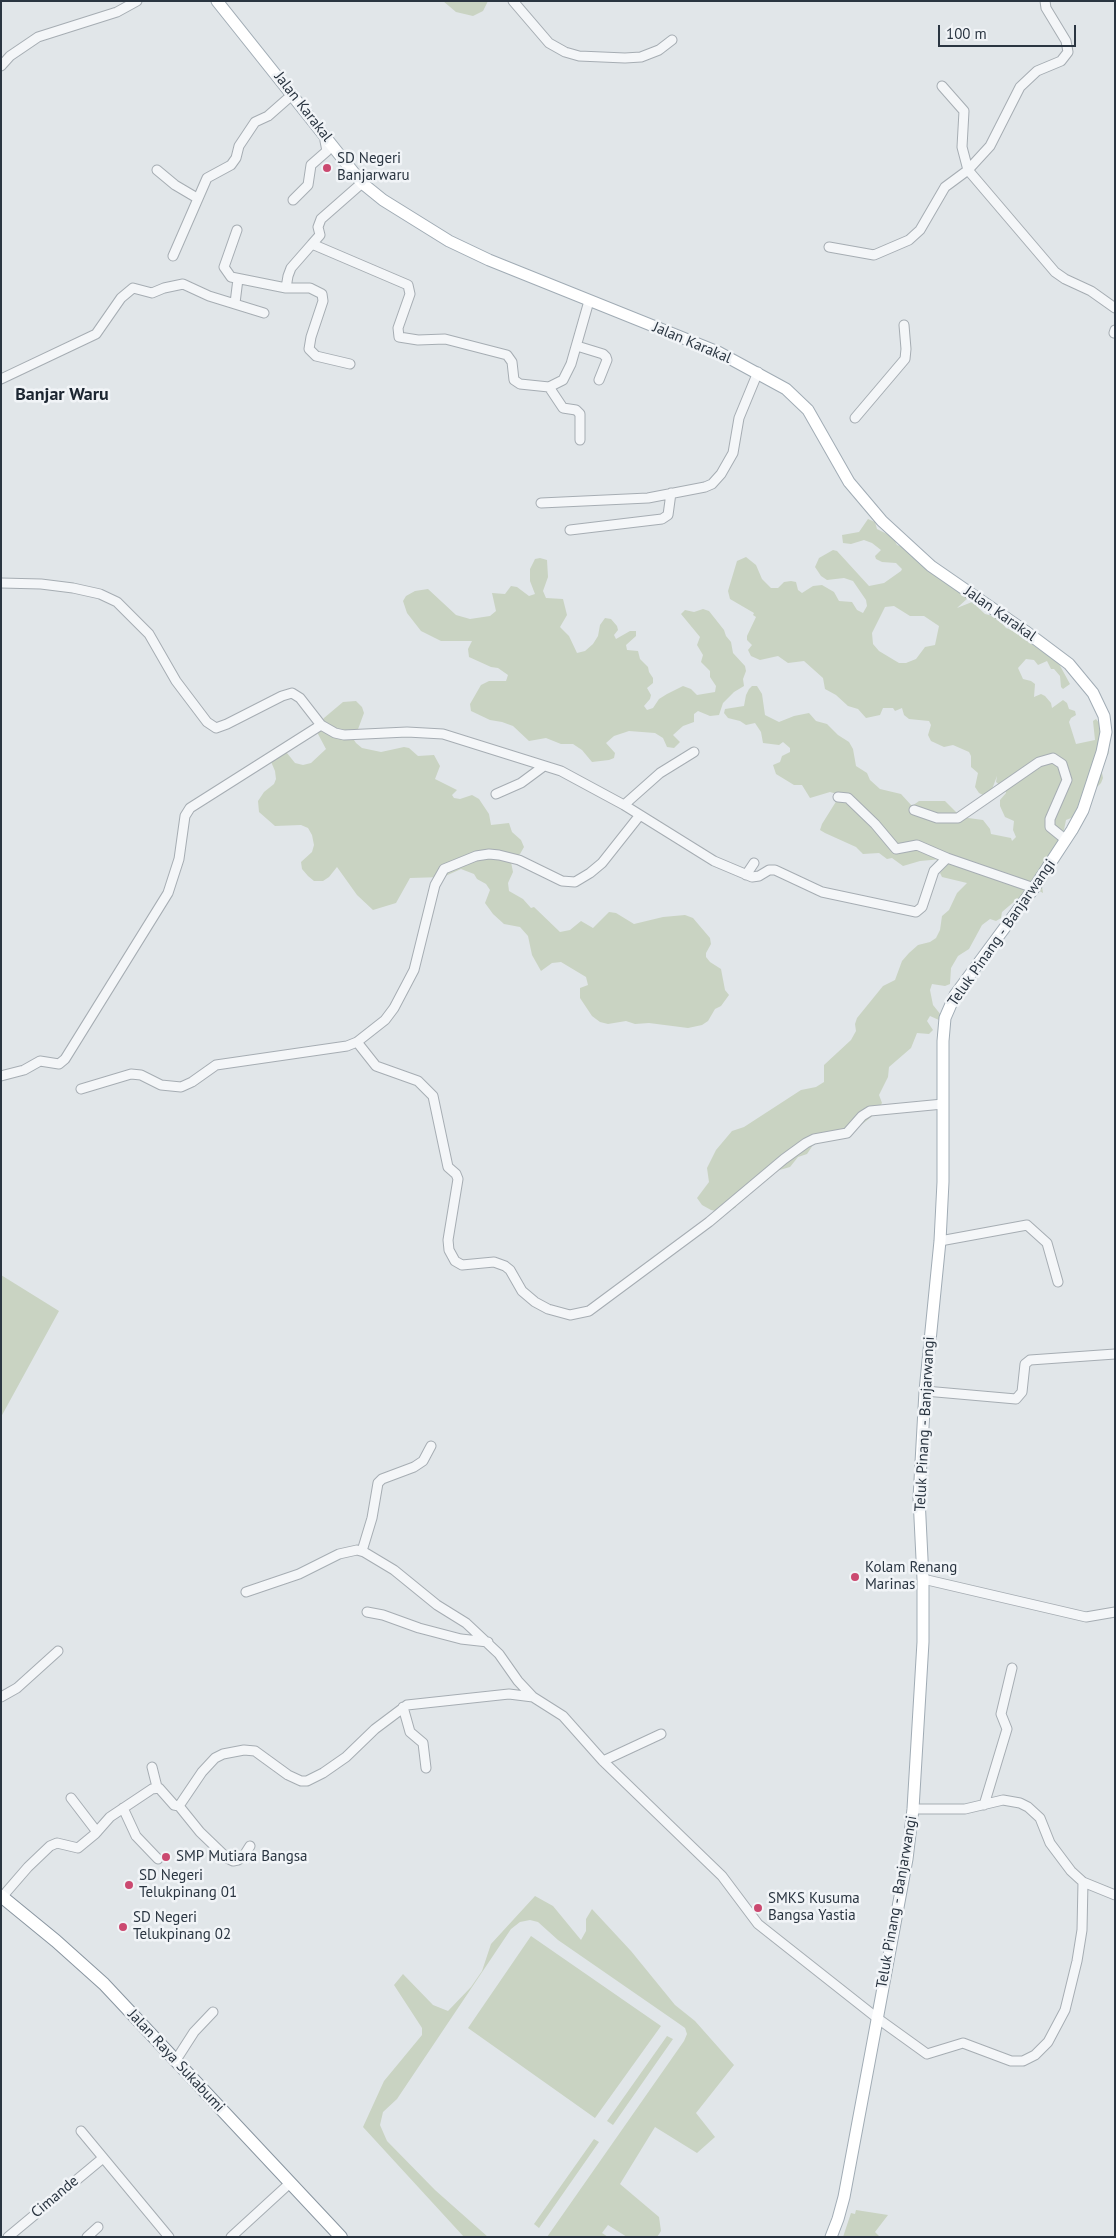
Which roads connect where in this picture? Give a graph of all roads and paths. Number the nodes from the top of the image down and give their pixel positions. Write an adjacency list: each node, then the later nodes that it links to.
1 (137, 1): 6 (street)
2 (217, 1): 8 (main road, Jalan Karakal)
3 (513, 1): 5 (street)
4 (1045, 1): 11 (street)
5 (672, 40)
6 (2, 64)
7 (942, 86): 11 (street)
8 (293, 94): 9 (main road, Jalan Karakal); 13 (street)
9 (327, 138): 12 (main road, Jalan Karakal); 14 (street)
10 (157, 170): 13 (street)
11 (968, 170): 17 (street); 23 (street)
12 (362, 182): 16 (street); 21 (main road, Jalan Karakal)
13 (198, 198): 18 (street)
14 (293, 200)
15 (237, 230): 19 (street)
16 (312, 244): 20 (street); 31 (street)
17 (829, 247)
18 (173, 256)
19 (238, 279): 20 (street); 22 (street)
20 (286, 288): 27 (street)
21 (589, 301): 26 (street); 28 (main road, Jalan Karakal)
22 (235, 303): 24 (street); 29 (street)
23 (1115, 308)
24 (264, 313)
25 (904, 325): 32 (street)
26 (577, 346): 30 (street); 31 (street)
27 (350, 364)
28 (758, 372): 34 (street); 39 (main road, Jalan Karakal)
29 (1, 379)
30 (599, 380)
31 (549, 387): 33 (street)
32 (855, 418)
33 (580, 440)
34 (671, 493): 35 (street); 36 (street)
35 (541, 503)
36 (570, 530)
37 (1, 583): 38 (street)
38 (321, 725): 41 (street); 53 (street)
39 (1110, 738): 47 (main road, Teluk Pinang - Banjarwangi)
40 (694, 752): 44 (street)
41 (544, 766): 42 (street); 44 (street)
42 (496, 794)
43 (838, 797): 48 (street)
44 (624, 805): 46 (street)
45 (914, 810): 47 (street)
46 (640, 815): 50 (street); 52 (street)
47 (1066, 840): 51 (main road, Teluk Pinang - Banjarwangi)
48 (947, 858): 50 (street); 51 (street)
49 (754, 863): 50 (street)
50 (746, 875)
51 (1034, 888): 55 (main road, Teluk Pinang - Banjarwangi)
52 (357, 1042): 54 (street); 55 (street)
53 (1, 1076)
54 (81, 1089)
55 (943, 1104): 56 (main road, Teluk Pinang - Banjarwangi)
56 (940, 1241): 57 (street); 59 (main road, Teluk Pinang - Banjarwangi)
57 (1058, 1282)
58 (1115, 1354): 59 (street)
59 (925, 1391): 62 (main road, Teluk Pinang - Banjarwangi)
60 (431, 1446): 61 (street)
61 (362, 1551): 63 (street); 66 (street)
62 (923, 1578): 65 (street); 81 (main road, Teluk Pinang - Banjarwangi)
63 (246, 1592)
64 (367, 1612): 66 (street)
65 (1115, 1612)
66 (488, 1642): 70 (street)
67 (58, 1651): 69 (street)
68 (1012, 1668): 78 (street)
69 (1, 1697)
70 (533, 1697): 71 (street); 73 (street)
71 (403, 1707): 75 (street); 79 (street)
72 (661, 1734): 73 (street)
73 (603, 1761): 89 (street)
74 (152, 1767): 76 (street)
75 (426, 1768)
76 (157, 1787): 79 (street); 80 (street)
77 (71, 1798): 82 (street)
78 (984, 1805): 81 (street); 85 (street)
79 (179, 1806): 83 (street)
80 (123, 1808): 82 (street); 84 (street)
81 (913, 1809): 89 (main road, Teluk Pinang - Banjarwangi)
82 (97, 1832): 87 (street)
83 (250, 1846)
84 (158, 1859)
85 (1083, 1882): 86 (street); 89 (street)
86 (1115, 1895)
87 (2, 1896): 90 (highway, Jalan Raya Sukabumi)
88 (213, 2012): 90 (street)
89 (876, 2018): 100 (main road, Teluk Pinang - Banjarwangi)
90 (176, 2060): 93 (highway, Jalan Raya Sukabumi)
91 (81, 2131): 92 (street)
92 (103, 2158): 95 (street, Cimande); 97 (street)
93 (290, 2183): 98 (street); 99 (highway, Jalan Raya Sukabumi)
94 (98, 2227): 96 (street)
95 (8, 2237)
96 (87, 2237)
97 (169, 2237)
98 (232, 2237)
99 (340, 2237)
100 (831, 2237)

